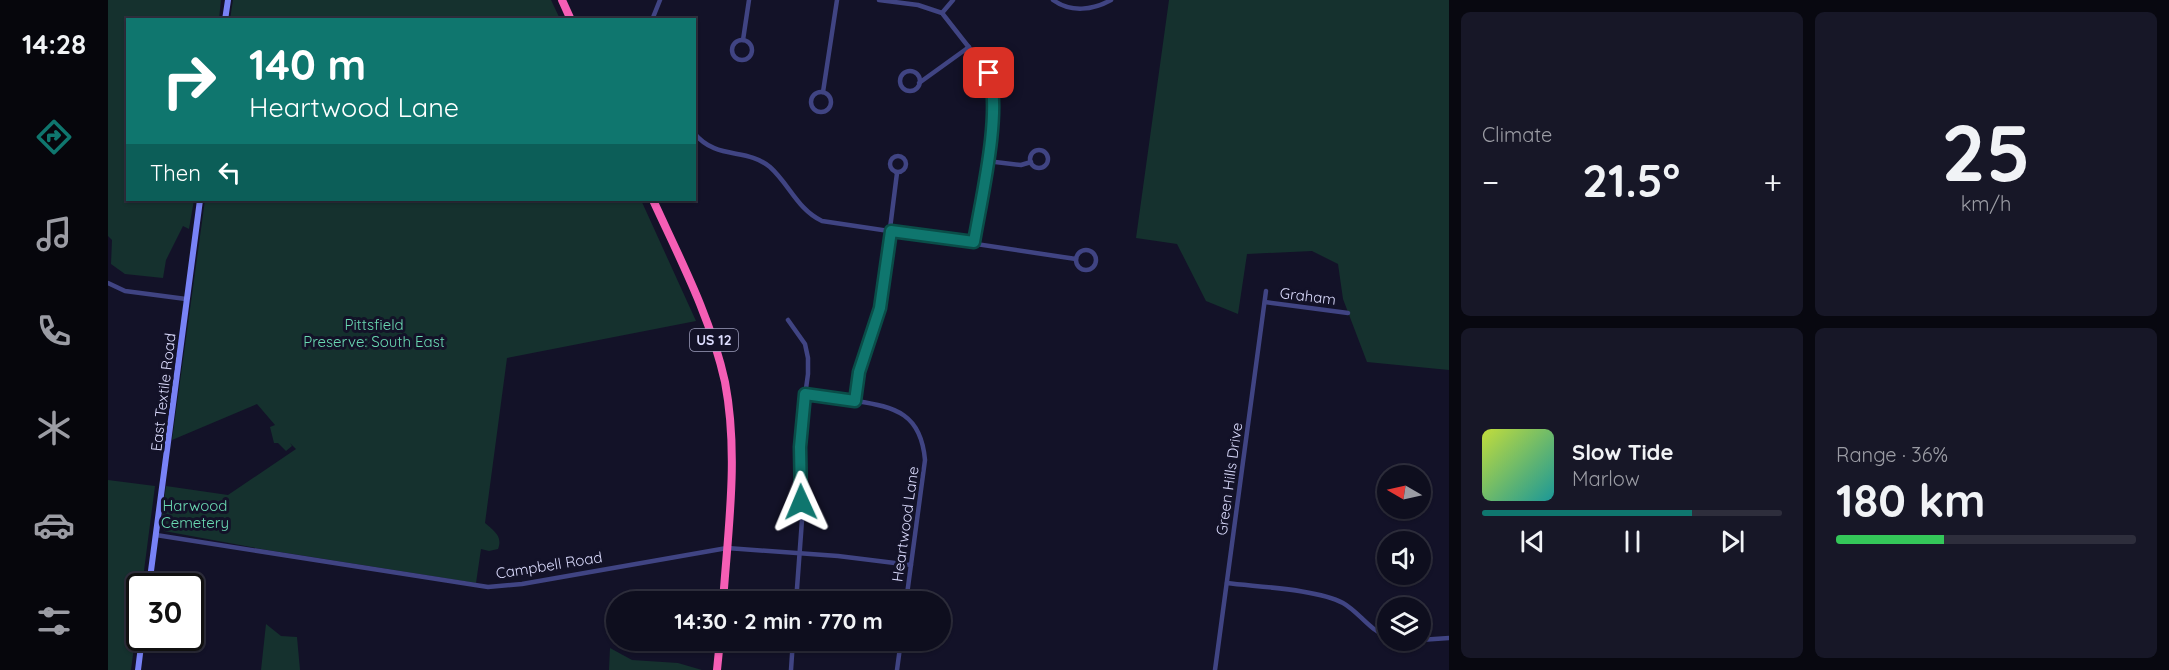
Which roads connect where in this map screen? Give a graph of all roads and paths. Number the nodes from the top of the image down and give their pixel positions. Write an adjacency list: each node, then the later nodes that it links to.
1 (228, 0): 11 (main road)
2 (562, 0): 12 (highway)
3 (660, 0): 13 (street)
4 (749, 0): 14 (street)
5 (837, 0): 17 (street)
6 (879, 0): 10 (street)
7 (953, 0): 10 (street)
8 (1053, 0): 9 (street)
9 (1111, 0)
10 (942, 13): 15 (street)
11 (225, 18)
12 (570, 18)
13 (653, 18)
14 (743, 40): 14 (street)
15 (969, 47): 16 (street); 19 (street)
16 (919, 83): 16 (street)
17 (823, 92): 17 (street)
18 (696, 135): 24 (street)
19 (987, 161): 20 (street); 25 (street)
20 (1031, 162): 20 (street)
21 (897, 172): 24 (street)
22 (200, 201): 29 (main road, East Textile Road)
23 (653, 201): 36 (highway, US 12)
24 (891, 231): 25 (street); 34 (street)
25 (974, 242): 26 (street)
26 (1077, 259): 26 (street)
27 (108, 283): 29 (street)
28 (1266, 291): 30 (street, Green Hills Drive)
29 (186, 299): 35 (main road, East Textile Road)
30 (1265, 302): 31 (street, Graham); 40 (street, Green Hills Drive)
31 (1348, 313)
32 (788, 320): 33 (street)
33 (805, 394): 34 (street, Heartwood Lane); 37 (street)
34 (855, 401): 38 (street, Heartwood Lane)
35 (156, 535): 36 (street, Campbell Road); 39 (main road, East Textile Road)
36 (727, 548): 37 (street, Campbell Road); 41 (highway, US 12)
37 (800, 553): 38 (street, Campbell Road); 42 (street)
38 (911, 566): 43 (street, Heartwood Lane)
39 (150, 573)
40 (1227, 583): 44 (street); 55 (street, Green Hills Drive)
41 (724, 591)
42 (797, 591)
43 (908, 591)
44 (1377, 631)
45 (1449, 638): 46 (street)
46 (1431, 639)
47 (140, 651): 51 (main road)
48 (719, 651): 52 (highway)
49 (793, 651): 53 (street)
50 (900, 651): 54 (street)
51 (138, 670)
52 (717, 670)
53 (791, 670)
54 (897, 670)
55 (1215, 670)

